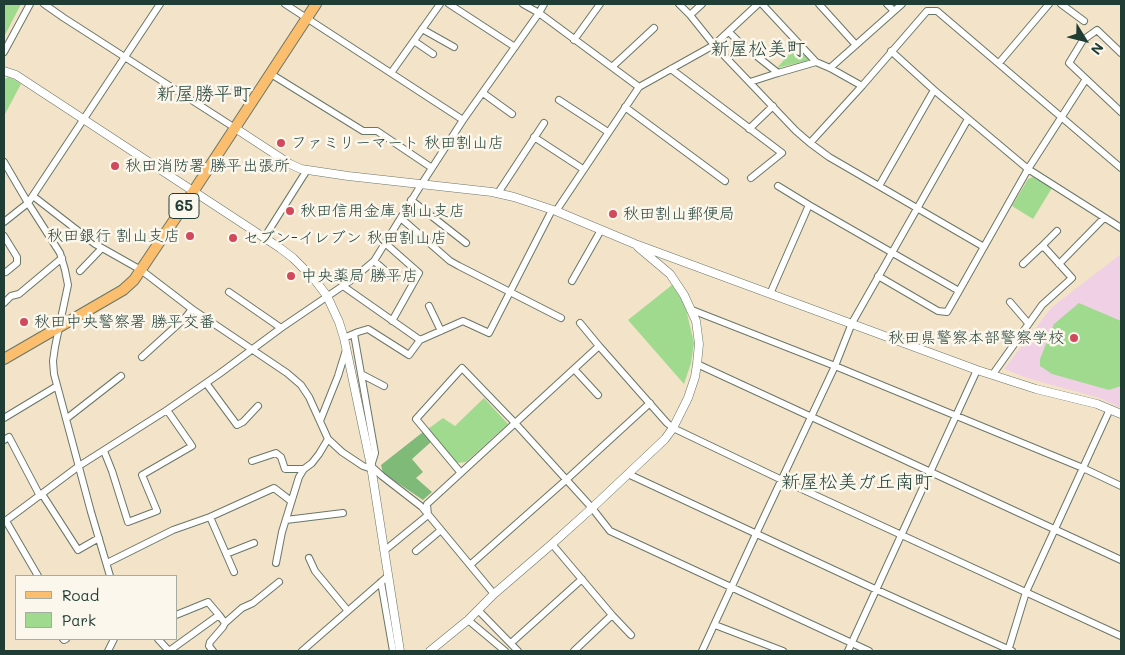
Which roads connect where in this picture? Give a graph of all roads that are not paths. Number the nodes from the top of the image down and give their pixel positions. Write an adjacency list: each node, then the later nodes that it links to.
1 (30, 4): 35 (street)
2 (44, 4): 38 (street)
3 (160, 4): 38 (street)
4 (285, 4): 23 (street)
5 (316, 4): 23 (main road, 65)
6 (440, 4): 26 (street)
7 (449, 4): 33 (street)
8 (523, 4): 21 (street)
9 (544, 4): 21 (street)
10 (600, 4): 28 (street)
11 (679, 4): 22 (street)
12 (702, 4): 22 (street)
13 (758, 4): 27 (street)
14 (762, 4): 39 (street)
15 (818, 4): 30 (street)
16 (887, 4): 20 (street)
17 (902, 4): 20 (street)
18 (1049, 4): 40 (street)
19 (1062, 4): 24 (street)
20 (894, 11): 30 (street)
21 (538, 13): 28 (street); 33 (street)
22 (690, 15): 31 (street)
23 (307, 18): 45 (street); 47 (main road, 65)
24 (1084, 21)
25 (654, 28): 41 (street)
26 (422, 29): 29 (street); 32 (street)
27 (729, 32): 31 (street); 46 (street)
28 (574, 40): 41 (street)
29 (414, 41): 37 (street); 45 (street)
30 (856, 44): 42 (street)
31 (714, 45): 43 (street); 49 (street)
32 (454, 46)
33 (515, 47): 53 (street)
34 (891, 51): 40 (street); 50 (street); 52 (street)
35 (4, 52)
36 (1121, 53): 48 (street)
37 (433, 54)
38 (126, 57): 61 (street); 64 (street)
39 (816, 62): 42 (street); 46 (street)
40 (999, 63): 59 (street)
41 (612, 67): 51 (street)
42 (830, 68): 50 (street)
43 (670, 69): 51 (street); 65 (street)
44 (4, 71): 61 (street)
45 (391, 73): 62 (street)
46 (778, 73): 49 (street)
47 (271, 74): 64 (main road, 65); 70 (street)
48 (1086, 78): 57 (street); 59 (street)
49 (750, 82): 55 (street)
50 (862, 86): 68 (street)
51 (638, 87): 56 (street)
52 (934, 90): 60 (street); 79 (street)
53 (483, 93): 58 (street); 62 (street)
54 (559, 100): 66 (street)
55 (773, 106): 65 (street); 68 (street)
56 (625, 107): 66 (street); 76 (street)
57 (1121, 112)
58 (512, 114)
59 (1061, 116): 71 (street); 73 (street)
60 (968, 118): 73 (street); 86 (street)
61 (84, 119): 80 (street); 82 (street)
62 (464, 120): 70 (street)
63 (544, 123): 67 (street)
64 (235, 128): 74 (street); 80 (main road, 65)
65 (749, 129): 75 (street)
66 (608, 132): 72 (street)
67 (534, 137): 72 (street); 81 (street)
68 (810, 143): 79 (street)
69 (4, 162): 84 (street)
70 (432, 168): 77 (street)
71 (1121, 168)
72 (583, 169): 87 (street)
73 (1028, 169): 88 (street); 100 (street)
74 (307, 170): 77 (street); 95 (street)
75 (751, 178)
76 (725, 181)
77 (421, 184): 81 (street); 83 (street)
78 (778, 186): 85 (street)
79 (879, 186): 86 (street)
80 (194, 191): 95 (street); 108 (main road, 65)
81 (498, 193): 87 (street)
82 (33, 196): 84 (street); 101 (street)
83 (411, 200): 96 (street); 97 (street)
84 (28, 203): 90 (street); 103 (street)
85 (809, 205): 102 (street); 117 (street)
86 (917, 208): 100 (street); 102 (street)
87 (554, 210): 92 (street); 116 (street)
88 (1104, 218): 91 (street); 106 (street)
89 (403, 220): 116 (street)
90 (4, 222)
91 (1121, 228)
92 (601, 230): 98 (street); 112 (street)
93 (1057, 231): 99 (street)
94 (4, 236): 109 (street)
95 (264, 238): 118 (street)
96 (385, 243): 104 (street); 125 (street)
97 (466, 243)
98 (635, 244): 117 (street); 123 (street)
99 (1041, 246): 105 (street); 106 (street)
100 (984, 247): 114 (street)
101 (102, 248): 107 (street); 108 (street)
102 (892, 252): 110 (street); 114 (street)
103 (62, 258): 120 (street); 129 (street)
104 (374, 261): 111 (street); 113 (street)
105 (1023, 264)
106 (1059, 264): 128 (street)
107 (80, 270)
108 (141, 270): 122 (street); 129 (main road, 65)
109 (6, 272)
110 (878, 276): 114 (street); 127 (street)
111 (394, 278)
112 (572, 281)
113 (343, 286): 118 (street); 125 (street)
114 (959, 291)
115 (230, 292): 130 (street)
116 (510, 292): 124 (street); 131 (street)
117 (770, 294): 127 (street)
118 (327, 296): 130 (street); 133 (street)
119 (1010, 302): 128 (street)
120 (4, 303)
121 (429, 306): 131 (street)
122 (192, 309): 136 (street); 138 (street)
123 (692, 310): 140 (street); 141 (street)
124 (561, 318)
125 (392, 321): 134 (street)
126 (580, 323): 135 (street)
127 (852, 323): 141 (street); 143 (street)
128 (1028, 323): 145 (street)
129 (60, 326): 139 (main road, 65); 148 (street)
130 (281, 328): 136 (street)
131 (441, 331): 134 (street)
132 (354, 334): 133 (street); 134 (street); 144 (street)
133 (344, 338): 137 (street)
134 (420, 340)
135 (599, 346): 142 (street); 151 (street)
136 (252, 349): 147 (street); 160 (street)
137 (346, 349): 160 (street); 168 (street)
138 (142, 357)
139 (4, 359)
140 (698, 364): 156 (street); 162 (street)
141 (835, 366): 156 (street); 157 (street)
142 (574, 369): 150 (street); 161 (street)
143 (978, 370): 145 (street); 157 (street)
144 (361, 374): 149 (street); 168 (street)
145 (993, 374): 153 (street)
146 (121, 376): 159 (street)
147 (206, 383): 152 (street); 154 (street)
148 (57, 386): 158 (street); 159 (street)
149 (384, 386)
150 (598, 396)
151 (650, 403): 162 (street); 174 (street)
152 (258, 406)
153 (1110, 409): 155 (street); 169 (street)
154 (167, 410): 165 (street); 165 (street)
155 (1121, 414)
156 (811, 416): 171 (street); 175 (street)
157 (956, 416): 169 (street); 171 (street)
158 (4, 418)
159 (66, 419): 167 (street)
160 (320, 422): 163 (street)
161 (515, 423): 172 (street); 172 (street); 174 (street)
162 (673, 428): 173 (street); 175 (street)
163 (328, 438): 168 (street); 170 (street)
164 (4, 440): 177 (street)
165 (104, 451): 167 (street)
166 (252, 461): 170 (street)
167 (79, 466): 177 (street); 189 (street)
168 (371, 468): 181 (street); 192 (street)
169 (1083, 468): 176 (street); 185 (street)
170 (304, 469): 178 (street)
171 (930, 471): 185 (street); 188 (street)
172 (461, 473): 181 (street)
173 (628, 474): 179 (street); 187 (street)
174 (566, 480): 179 (street); 199 (street)
175 (782, 480): 187 (street); 188 (street)
176 (1121, 486)
177 (41, 495): 184 (street); 189 (street)
178 (291, 501): 182 (street); 183 (street)
179 (592, 508): 191 (street); 207 (street)
180 (343, 513): 183 (street)
181 (428, 515): 186 (street); 192 (street)
182 (210, 517): 194 (street); 197 (street)
183 (286, 520): 198 (street)
184 (4, 521): 201 (street)
185 (1055, 529): 196 (street); 209 (street)
186 (441, 530): 193 (street); 199 (street)
187 (756, 534): 207 (street); 208 (street)
188 (902, 534): 208 (street); 209 (street)
189 (99, 538): 197 (street)
190 (254, 543): 194 (street)
191 (552, 544): 204 (street); 210 (street)
192 (384, 551): 203 (street)
193 (416, 551)
194 (226, 554): 200 (street)
195 (309, 558): 212 (street)
196 (1121, 559)
197 (107, 563): 202 (street)
198 (276, 563)
199 (470, 564): 210 (street)
200 (234, 572)
201 (37, 575)
202 (110, 575)
203 (388, 576): 206 (street); 228 (street)
204 (582, 579): 215 (street); 222 (street)
205 (278, 582): 217 (street)
206 (381, 582): 212 (street); 227 (street)
207 (731, 588): 218 (street); 223 (street)
208 (877, 590): 223 (street); 236 (street)
209 (1026, 592): 220 (street); 236 (street)
210 (494, 594): 211 (street)
211 (478, 610): 216 (street); 222 (street)
212 (348, 611): 226 (street)
213 (178, 614): 214 (street)
214 (219, 615): 217 (street); 221 (street)
215 (612, 615): 219 (street); 231 (street)
216 (468, 620): 224 (street); 229 (street)
217 (225, 623): 225 (street)
218 (715, 625): 232 (street); 233 (street)
219 (631, 635)
220 (1121, 636)
221 (159, 640)
222 (512, 643): 230 (street)
223 (851, 643): 234 (street); 235 (street)
224 (502, 650)
225 (213, 651)
226 (302, 651)
227 (394, 651)
228 (400, 651)
229 (430, 651)
230 (518, 651)
231 (574, 651)
232 (702, 651)
233 (783, 651)
234 (848, 651)
235 (869, 651)
236 (1009, 651)

